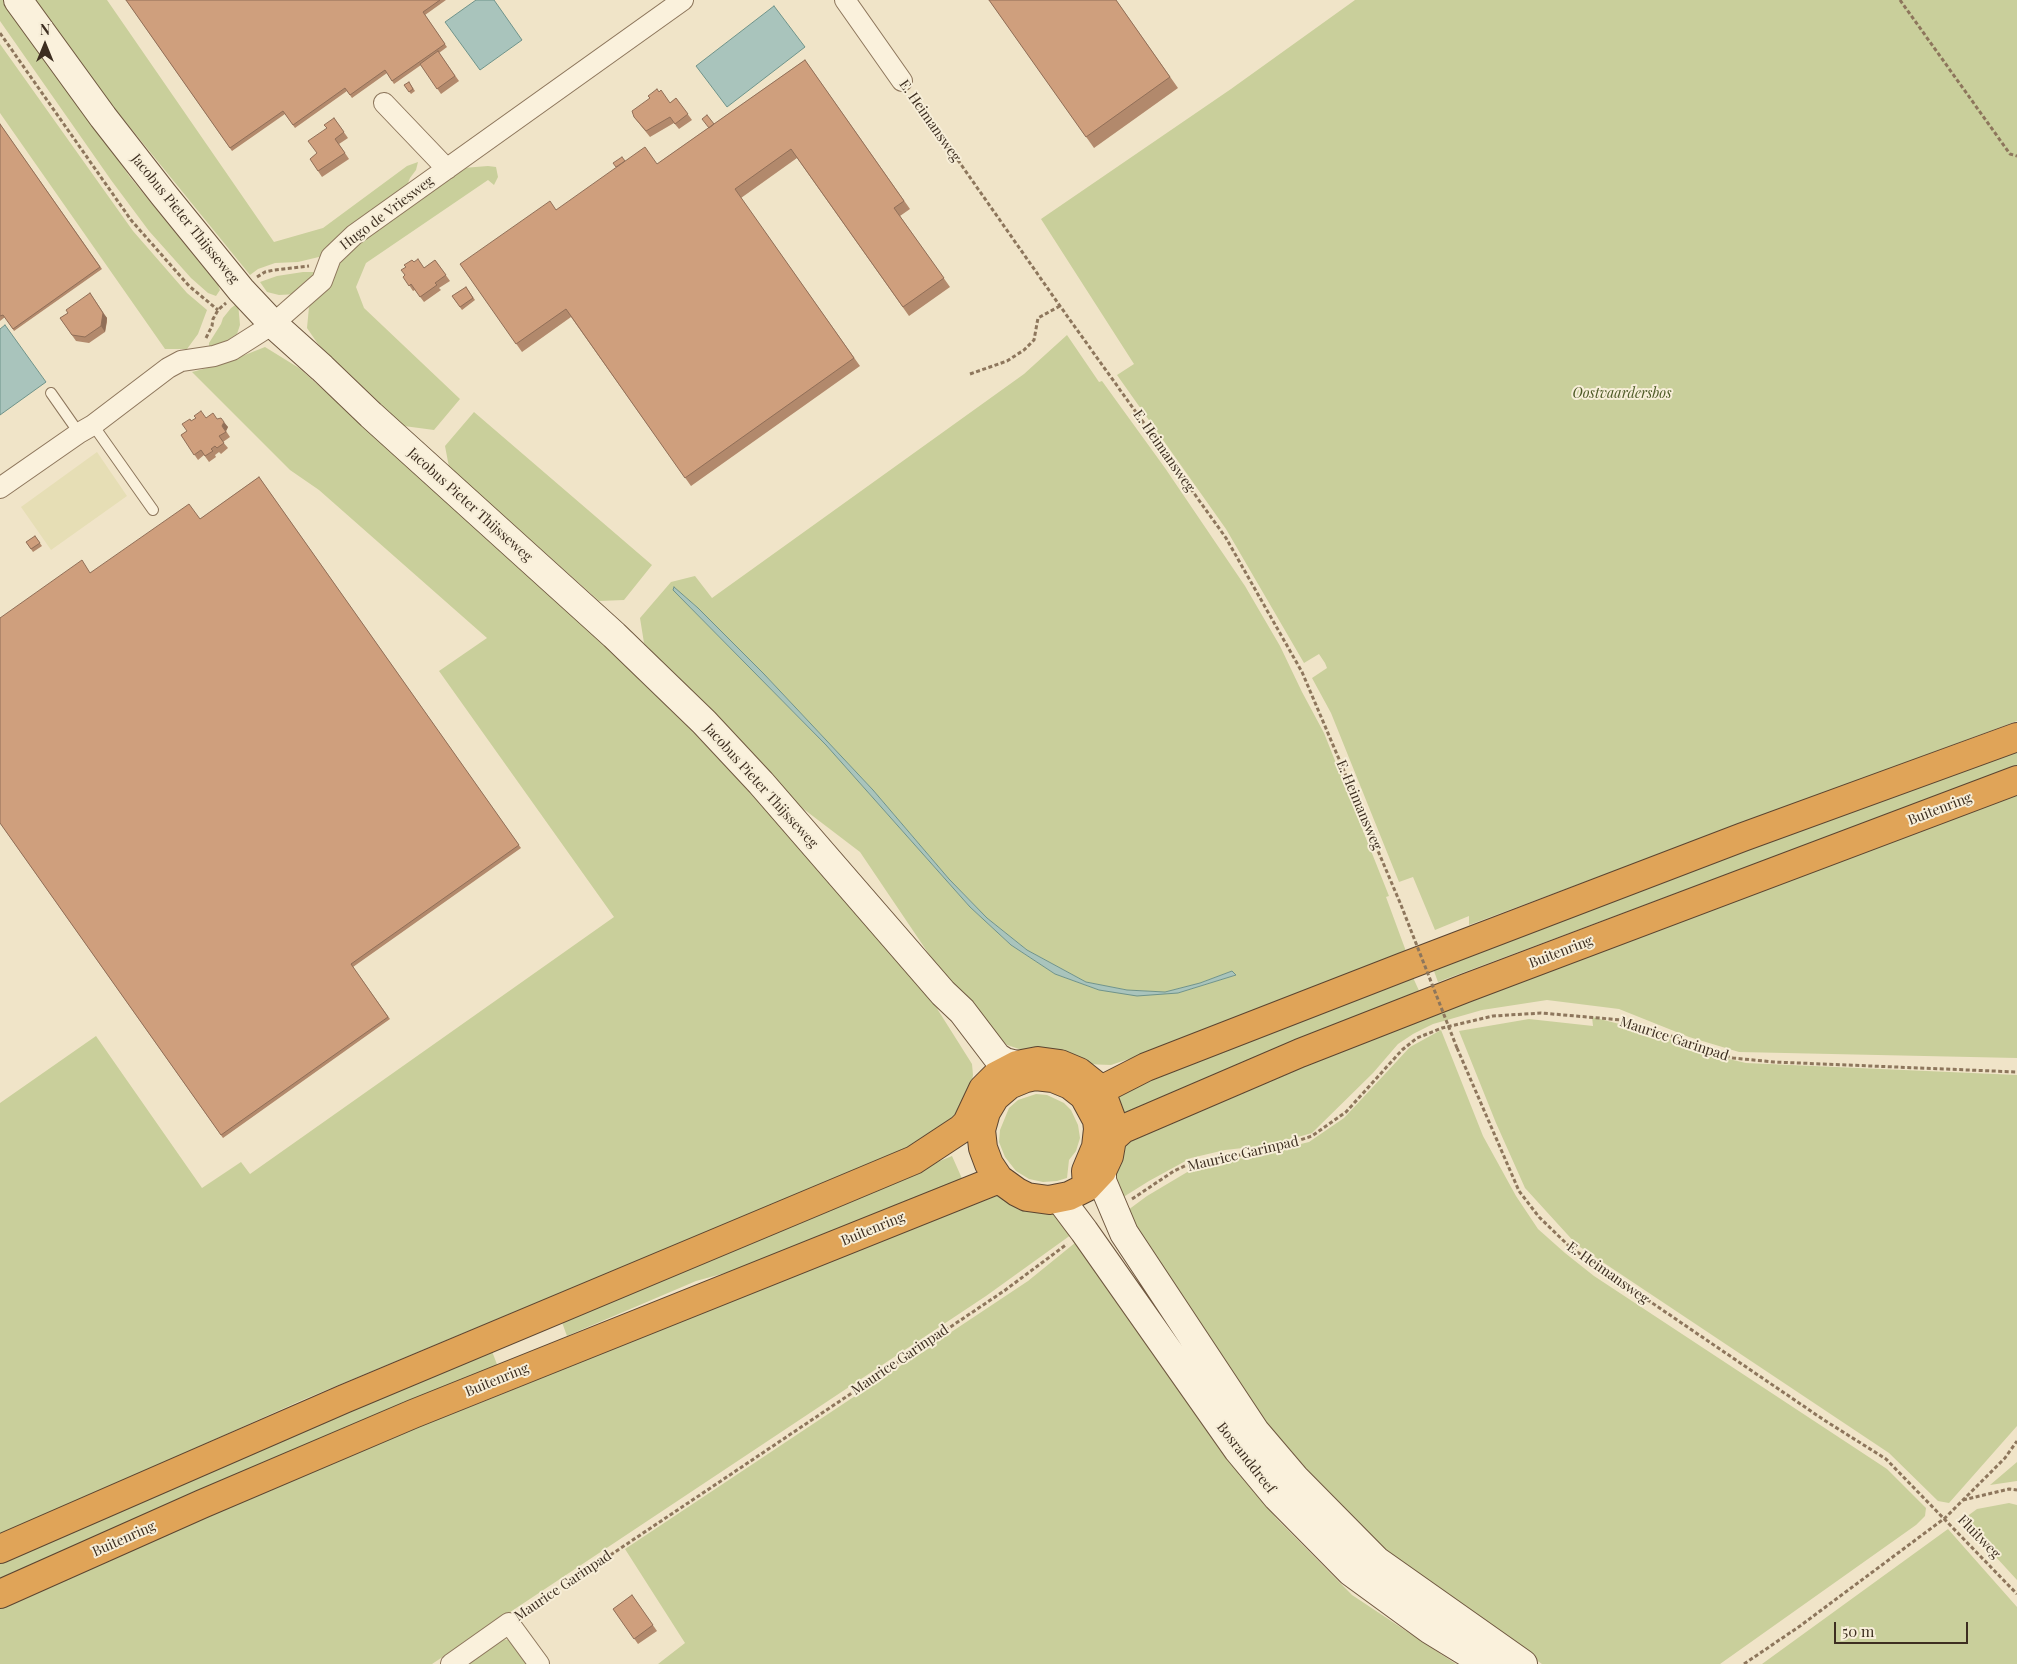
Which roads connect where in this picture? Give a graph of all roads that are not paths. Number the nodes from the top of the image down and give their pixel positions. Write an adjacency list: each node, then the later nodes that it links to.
1 (18, 0): 7 (street, Jacobus Pieter Thijsseweg)
2 (845, 0): 4 (street, E. Heimansweg)
3 (670, 4): 6 (street, Hugo de Vriesweg)
4 (902, 81)
5 (384, 103): 6 (street)
6 (447, 169): 7 (street, Hugo de Vriesweg)
7 (273, 324): 9 (street, Hugo de Vriesweg); 14 (street, Jacobus Pieter Thijsseweg)
8 (51, 393): 9 (lane)
9 (86, 429): 10 (street, Hugo de Vriesweg); 11 (lane)
10 (0, 488)
11 (153, 510)
12 (2017, 737): 16 (highway)
13 (2017, 780): 19 (highway, Buitenring)
14 (943, 993): 15 (street, Jacobus Pieter Thijsseweg); 17 (street, Jacobus Pieter Thijsseweg)
15 (1017, 1065): 16 (highway); 17 (highway)
16 (1088, 1086): 17 (highway); 19 (highway); 21 (highway)
17 (992, 1089): 18 (highway)
18 (976, 1124): 20 (highway); 23 (highway)
19 (1112, 1139): 21 (highway)
20 (999, 1179): 22 (highway); 24 (highway, Buitenring)
21 (1094, 1179): 22 (highway); 28 (street, Bosranddreef)
22 (1060, 1199): 27 (street, Bosranddreef)
23 (0, 1549)
24 (0, 1594)
25 (451, 1664): 26 (street, Maurice Garinpad)
26 (539, 1664)
27 (1486, 1664)
28 (1523, 1664)

